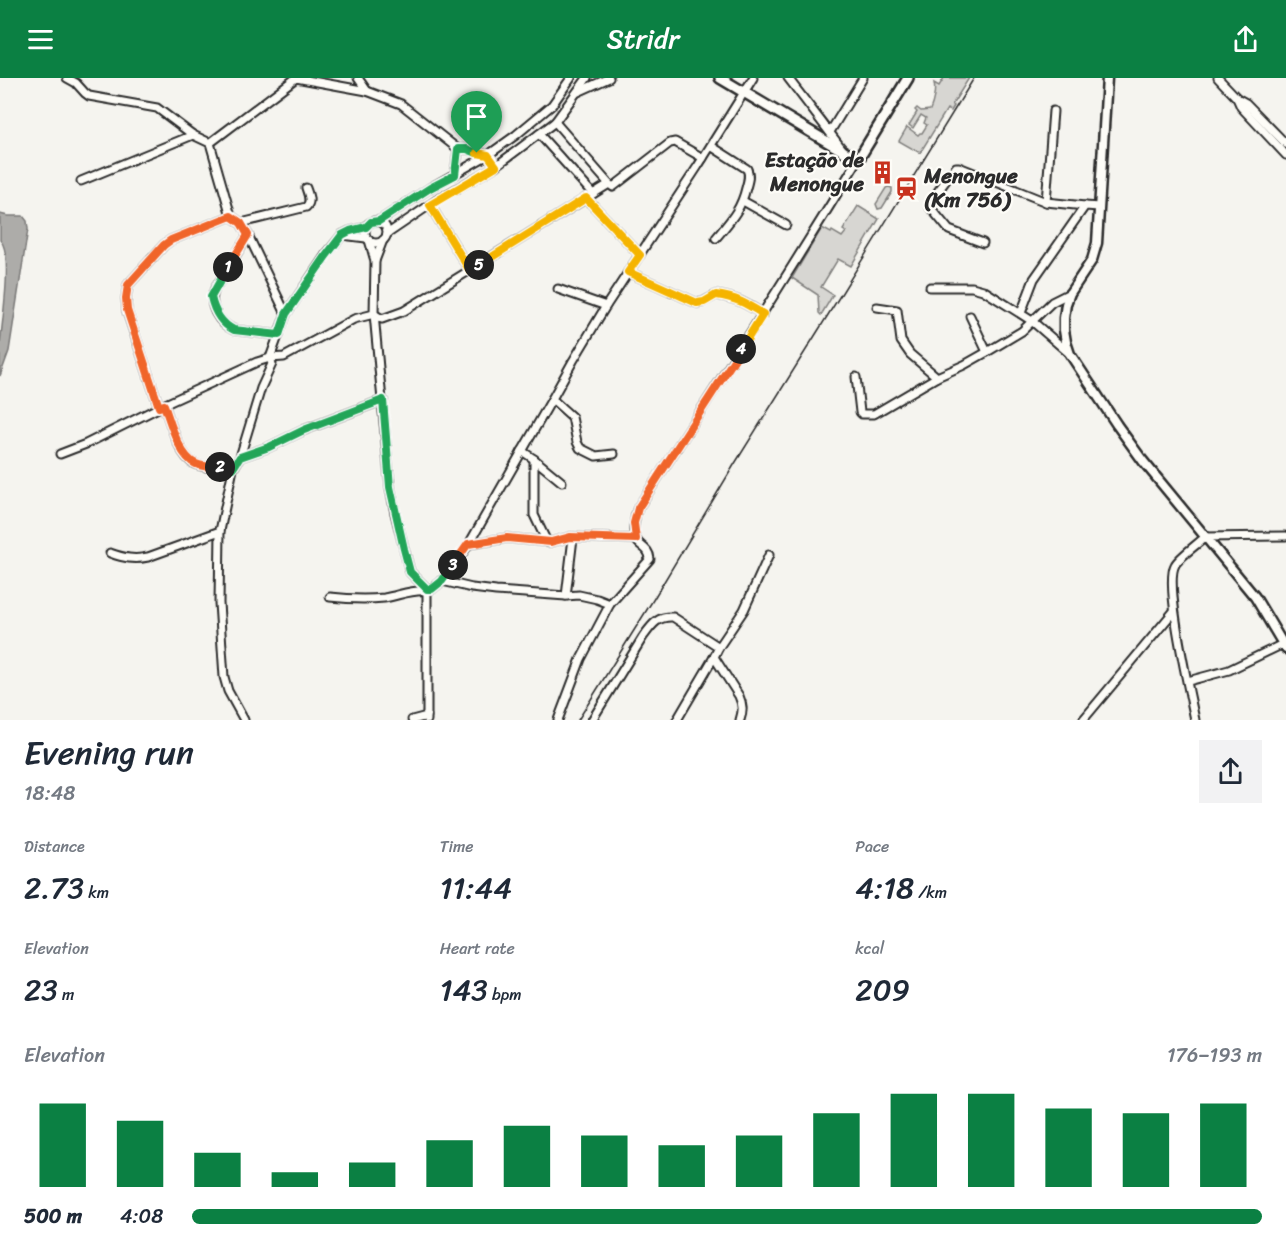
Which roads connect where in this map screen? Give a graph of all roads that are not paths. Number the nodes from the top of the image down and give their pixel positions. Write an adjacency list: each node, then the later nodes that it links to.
1 (67, 78): 24 (street)
2 (296, 78): 14 (street); 25 (street)
3 (358, 78): 14 (street)
4 (572, 78): 18 (street)
5 (587, 78): 15 (street)
6 (609, 78): 15 (street)
7 (720, 78): 16 (main road)
8 (753, 78): 16 (street)
9 (788, 78): 22 (street)
10 (863, 78): 22 (street)
11 (908, 78): 33 (main road)
12 (1107, 78): 46 (street)
13 (1218, 78): 17 (street)
14 (367, 91): 28 (street)
15 (578, 92): 20 (street)
16 (744, 93): 27 (street); 29 (main road)
17 (1238, 98): 26 (street); 31 (street)
18 (552, 105): 20 (street); 30 (street)
19 (1053, 111): 43 (street)
20 (562, 114): 21 (street)
21 (555, 122): 23 (street); 37 (street)
22 (830, 132): 29 (street)
23 (539, 134): 34 (street); 40 (street)
24 (193, 135): 25 (street); 36 (street)
25 (210, 143): 47 (street)
26 (1286, 144)
27 (711, 146): 32 (street); 42 (street)
28 (458, 149): 30 (street); 35 (street)
29 (844, 152): 33 (main road)
30 (488, 155): 34 (street); 35 (street)
31 (1286, 155)
32 (703, 158): 37 (street); 58 (street)
33 (858, 160): 70 (street)
34 (496, 166): 41 (street)
35 (455, 175): 39 (street)
36 (81, 181)
37 (609, 184): 40 (street)
38 (306, 188): 49 (street)
39 (430, 188): 41 (street); 48 (street)
40 (589, 196): 58 (street); 60 (street)
41 (437, 200): 44 (street)
42 (744, 201): 50 (street); 55 (street)
43 (1046, 202): 45 (street); 57 (street)
44 (430, 205): 54 (street); 60 (street)
45 (1084, 206): 46 (street); 67 (street)
46 (1098, 207): 64 (street)
47 (231, 216): 49 (street); 81 (street)
48 (379, 221): 51 (street); 54 (street)
49 (241, 223): 52 (street)
50 (786, 225)
51 (366, 227): 53 (street); 56 (street)
52 (248, 235): 68 (street); 73 (street)
53 (342, 235): 56 (street); 68 (street)
54 (385, 237): 56 (street); 59 (street)
55 (716, 238)
56 (367, 239): 59 (street)
57 (983, 243)
58 (640, 255): 61 (street)
59 (375, 261): 69 (street)
60 (470, 271): 69 (street)
61 (628, 272): 65 (street); 70 (street)
62 (930, 286): 67 (street)
63 (558, 289): 65 (street)
64 (1070, 293): 72 (street); 75 (street)
65 (606, 306): 79 (street)
66 (877, 307): 78 (street)
67 (1020, 313): 72 (street)
68 (286, 314): 73 (street)
69 (374, 314): 76 (street); 80 (street)
70 (763, 314): 93 (street)
71 (970, 316): 74 (street)
72 (1032, 321): 74 (street); 75 (street)
73 (279, 335): 76 (street)
74 (987, 352): 78 (street)
75 (1070, 354): 91 (street)
76 (270, 358): 81 (street); 85 (street)
77 (856, 377): 78 (street)
78 (937, 377)
79 (552, 399): 82 (street); 84 (street)
80 (383, 400): 85 (street); 99 (street)
81 (162, 406): 83 (street); 87 (street)
82 (522, 451): 86 (street); 95 (street)
83 (60, 454)
84 (614, 454)
85 (240, 457): 87 (street)
86 (534, 459): 88 (street); 94 (street)
87 (233, 468): 89 (street)
88 (562, 482)
89 (220, 531): 96 (street); 109 (street)
90 (1286, 536): 91 (street)
91 (1205, 537): 103 (street); 104 (street)
92 (573, 538): 93 (street); 94 (street); 100 (street)
93 (636, 539): 102 (street)
94 (547, 542): 95 (street)
95 (468, 544): 98 (street)
96 (110, 554)
97 (769, 555): 105 (street)
98 (442, 581): 99 (street); 100 (street)
99 (427, 590): 101 (street); 108 (street)
100 (566, 596): 102 (street)
101 (330, 597)
102 (610, 604): 111 (street)
103 (1174, 611): 107 (street); 115 (street)
104 (1284, 646): 107 (street)
105 (719, 647): 106 (street); 112 (street)
106 (714, 657): 113 (street); 114 (street)
107 (1188, 681): 116 (street)
108 (428, 718): 110 (street)
109 (244, 720)
110 (412, 720)
111 (558, 720)
112 (592, 720)
113 (677, 720)
114 (740, 720)
115 (1083, 720)
116 (1195, 720)

